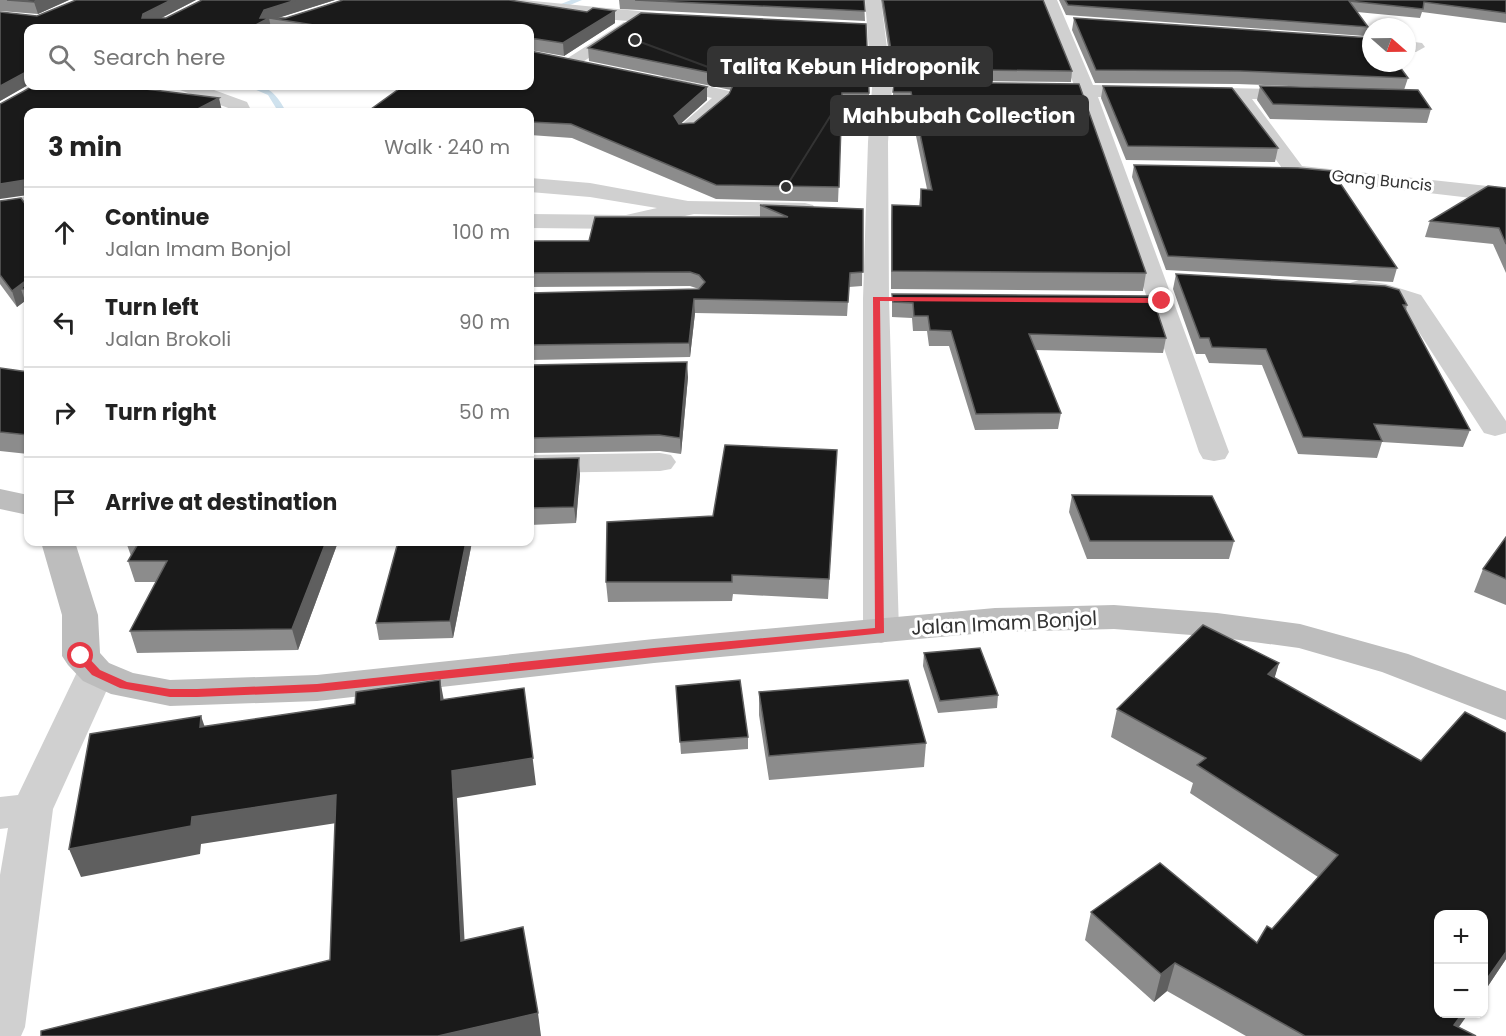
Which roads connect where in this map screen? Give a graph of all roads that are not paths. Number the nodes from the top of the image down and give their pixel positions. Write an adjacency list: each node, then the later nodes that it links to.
1 (482, 0): 4 (street)
2 (873, 0): 26 (street)
3 (1049, 0): 6 (street)
4 (638, 18): 5 (street); 9 (street)
5 (695, 21)
6 (1058, 22): 7 (street); 14 (street)
7 (1082, 23)
8 (549, 60): 9 (street)
9 (569, 63): 10 (street)
10 (592, 68)
11 (649, 79): 18 (street)
12 (198, 90): 17 (street)
13 (1020, 90): 14 (street)
14 (1087, 91): 15 (street); 30 (street)
15 (1237, 92): 16 (street); 20 (street)
16 (1318, 95)
17 (241, 108)
18 (686, 131)
19 (1272, 171): 20 (street, Gang Buncis)
20 (1295, 171): 22 (street, Gang Buncis)
21 (534, 185): 24 (street)
22 (1501, 194)
23 (24, 204): 25 (street)
24 (694, 207): 26 (street); 27 (street)
25 (0, 208)
26 (854, 212): 36 (street)
27 (534, 221)
28 (1331, 287): 29 (street)
29 (1495, 427)
30 (1214, 452)
31 (660, 462): 32 (street)
32 (534, 464)
33 (0, 499): 34 (street)
34 (24, 504)
35 (59, 546): 37 (street)
36 (881, 631): 37 (street, Jalan Imam Bonjol); 38 (street, Jalan Imam Bonjol)
37 (96, 672): 39 (street)
38 (1506, 706)
39 (16, 811): 40 (street)
40 (0, 1027)

